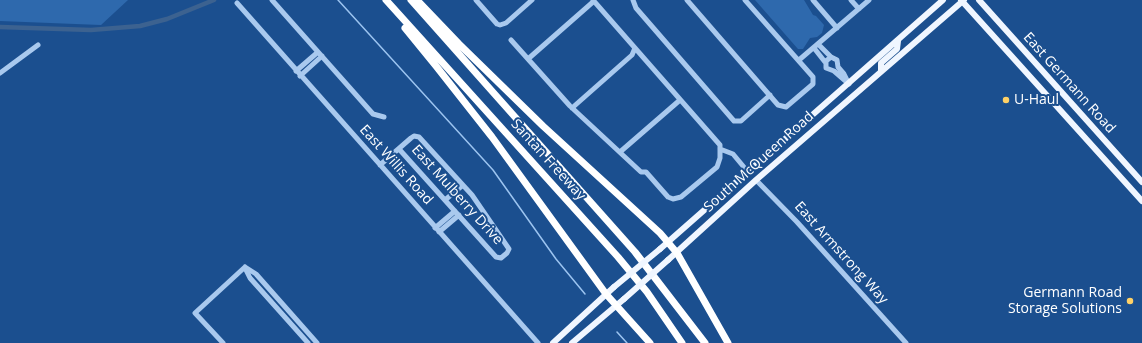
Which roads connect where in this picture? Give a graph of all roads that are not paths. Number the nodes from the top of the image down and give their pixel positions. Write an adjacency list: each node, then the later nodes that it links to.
1 (272, 0): 26 (street)
2 (381, 0): 63 (highway)
3 (386, 0): 74 (highway, Santan Freeway)
4 (411, 0): 75 (highway, Santan Freeway)
5 (417, 0): 58 (highway)
6 (476, 0): 7 (street)
7 (532, 0)
8 (687, 0): 42 (street)
9 (745, 0): 31 (street)
10 (813, 0): 20 (street)
11 (851, 0): 19 (street)
12 (869, 0): 19 (street)
13 (944, 0): 22 (main road, South McQueen Road)
14 (962, 0): 34 (main road, South McQueen Road); 40 (main road, East Germann Road)
15 (978, 0): 38 (main road, East Germann Road)
16 (594, 1): 25 (street); 29 (street)
17 (633, 1): 42 (street)
18 (237, 3): 35 (street, East Willis Road)
19 (859, 9): 20 (street)
20 (837, 28): 24 (street)
21 (511, 40): 29 (street)
22 (898, 41): 34 (main road); 39 (main road, South McQueen Road)
23 (38, 45): 36 (street)
24 (816, 46): 28 (street); 31 (street); 32 (street)
25 (635, 48): 43 (street); 44 (street)
26 (318, 52): 27 (street); 30 (street)
27 (322, 56): 33 (street); 45 (street)
28 (831, 57): 32 (street); 39 (street)
29 (528, 59): 44 (street)
30 (309, 60): 33 (street); 35 (street)
31 (799, 60): 42 (street)
32 (825, 62): 39 (street)
33 (313, 65): 37 (street)
34 (881, 70): 41 (main road, South McQueen Road)
35 (296, 71): 37 (street, East Willis Road)
36 (0, 73)
37 (300, 76): 49 (street, East Willis Road)
38 (1053, 83): 40 (main road); 52 (main road, East Germann Road)
39 (849, 84): 41 (main road); 50 (main road, South McQueen Road)
40 (1043, 91): 54 (main road, East Germann Road)
41 (855, 92): 51 (main road, South McQueen Road)
42 (770, 95)
43 (680, 100): 47 (street); 48 (street)
44 (572, 108): 48 (street)
45 (384, 117)
46 (399, 149): 49 (street); 53 (street); 55 (street, East Mulberry Drive)
47 (720, 150): 48 (street); 50 (street)
48 (620, 152)
49 (380, 166): 57 (street, East Willis Road)
50 (748, 172): 51 (main road); 58 (main road, South McQueen Road)
51 (756, 180): 59 (main road, South McQueen Road); 77 (street, East Armstrong Way)
52 (1142, 182)
53 (463, 184): 55 (street); 56 (street, East Mulberry Drive)
54 (1141, 198)
55 (446, 200): 56 (street, East Mulberry Drive)
56 (457, 213): 57 (street)
57 (437, 230): 70 (street, East Willis Road)
58 (667, 242): 59 (highway); 63 (main road, South McQueen Road, bridge)
59 (677, 253): 64 (main road, South McQueen Road, bridge); 76 (highway)
60 (245, 267): 61 (street); 62 (street); 67 (street)
61 (264, 284): 62 (street); 65 (street)
62 (260, 289): 66 (street)
63 (606, 294): 64 (highway); 71 (main road, South McQueen Road)
64 (616, 307): 72 (main road, South McQueen Road); 73 (highway)
65 (291, 314): 66 (street); 69 (street)
66 (286, 319): 68 (street)
67 (223, 343)
68 (308, 343)
69 (317, 343)
70 (538, 343)
71 (553, 343)
72 (572, 343)
73 (650, 343)
74 (682, 343)
75 (705, 343)
76 (728, 343)
77 (906, 343)

